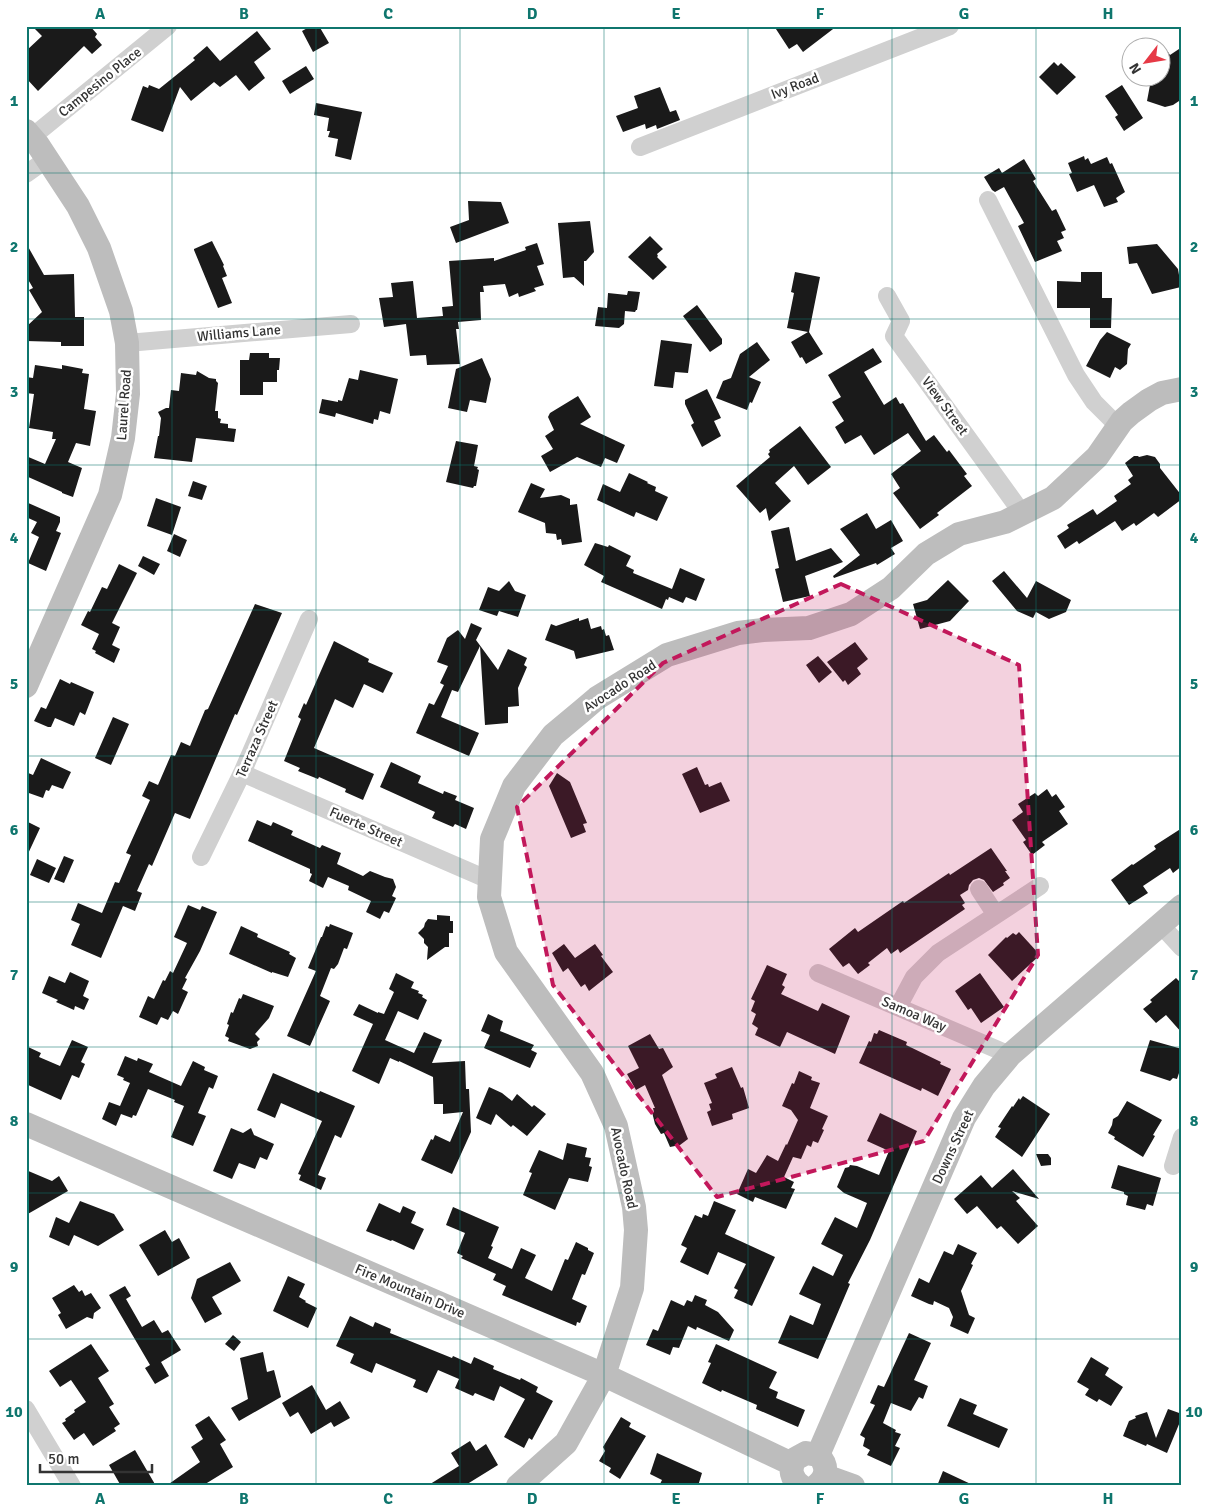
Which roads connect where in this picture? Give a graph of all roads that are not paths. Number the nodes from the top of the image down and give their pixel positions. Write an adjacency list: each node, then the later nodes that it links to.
1 (168, 26): 3 (street, Campesino Place)
2 (950, 26): 4 (street, Ivy Road)
3 (29, 134): 5 (street, Laurel Road)
4 (640, 147)
5 (47, 159): 6 (street); 10 (street, Laurel Road)
6 (26, 174)
7 (988, 200): 12 (street)
8 (887, 296): 13 (street, View Street)
9 (351, 324): 10 (street, Williams Lane)
10 (127, 343): 15 (street, Laurel Road)
11 (1182, 389): 12 (street, Avocado Road)
12 (1119, 427): 13 (street, Avocado Road)
13 (1022, 513): 18 (street, Avocado Road)
14 (309, 619): 16 (street, Terraza Street)
15 (26, 686)
16 (242, 773): 17 (street, Terraza Street); 18 (street, Fuerte Street)
17 (201, 857)
18 (489, 880): 31 (street, Avocado Road)
19 (1040, 886): 22 (street)
20 (979, 889): 22 (street)
21 (1182, 906): 23 (street, Downs Street)
22 (996, 914): 26 (street)
23 (1160, 924): 24 (street); 27 (street, Downs Street)
24 (1182, 948)
25 (818, 973): 26 (street, Samoa Way)
26 (898, 1007): 27 (street, Samoa Way)
27 (1010, 1055): 34 (street, Downs Street)
28 (26, 1124): 31 (street, Fire Mountain Drive)
29 (1182, 1138): 30 (street)
30 (1173, 1166)
31 (604, 1375): 33 (street, Fire Mountain Drive); 36 (street, Avocado Road)
32 (26, 1409): 35 (street)
33 (792, 1464): 34 (street); 37 (street)
34 (820, 1472): 38 (street)
35 (72, 1486)
36 (518, 1486)
37 (801, 1486)
38 (853, 1486)

